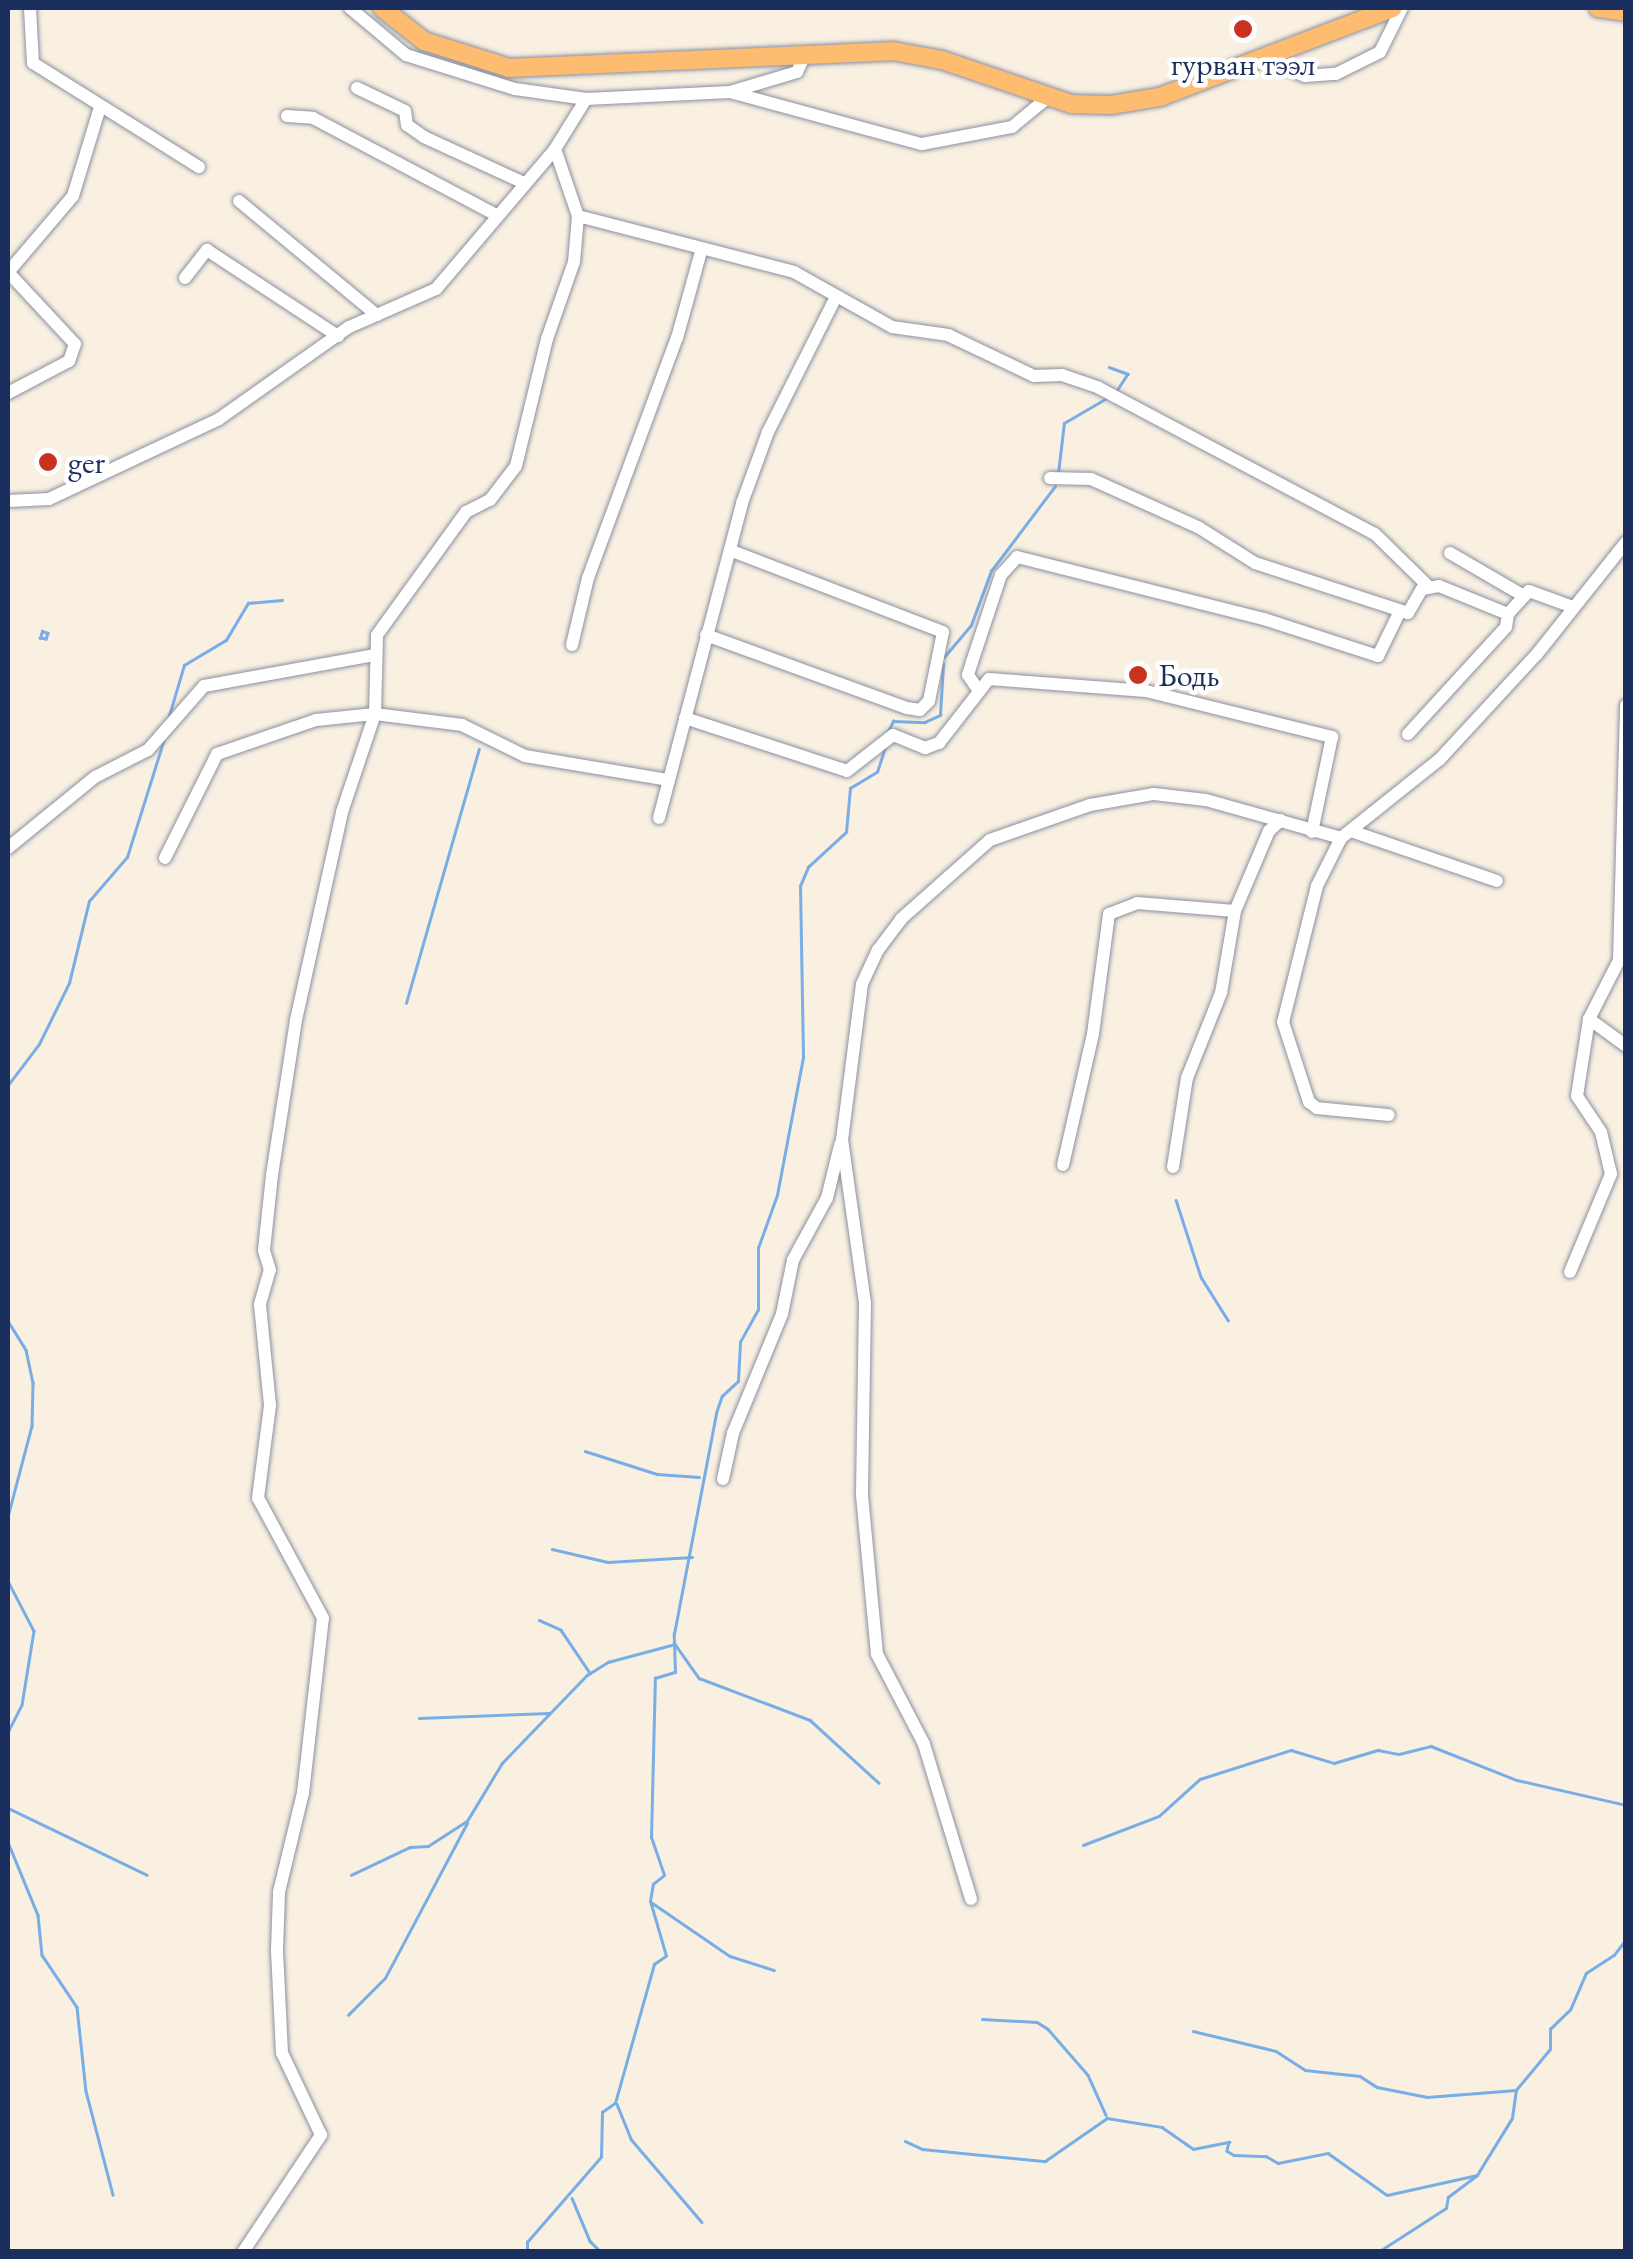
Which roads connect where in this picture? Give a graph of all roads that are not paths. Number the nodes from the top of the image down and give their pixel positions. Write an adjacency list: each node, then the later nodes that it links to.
1 (30, 8): 14 (street)
2 (350, 8): 13 (street)
3 (1392, 8): 9 (main road)
4 (1402, 8): 9 (street)
5 (1598, 8): 7 (main road)
6 (384, 10): 8 (main road)
7 (1626, 12)
8 (805, 55): 11 (street); 12 (main road)
9 (1260, 58): 12 (main road)
10 (357, 88): 18 (street)
11 (730, 92): 12 (street); 13 (street)
12 (1048, 98)
13 (586, 100): 16 (street)
14 (100, 106): 17 (street); 23 (street)
15 (288, 116): 20 (street)
16 (555, 149): 18 (street); 21 (street)
17 (199, 167)
18 (522, 182): 20 (street)
19 (239, 201): 26 (street)
20 (498, 216): 26 (street)
21 (578, 216): 22 (street); 41 (street)
22 (702, 248): 25 (street); 40 (street)
23 (9, 271): 28 (street)
24 (185, 278): 27 (street)
25 (836, 297): 32 (street); 34 (street)
26 (377, 315): 27 (street)
27 (338, 336): 30 (street)
28 (8, 393)
29 (1050, 478): 37 (street)
30 (8, 501)
31 (1626, 542): 36 (street)
32 (732, 550): 39 (street); 39 (street)
33 (1450, 553): 35 (street)
34 (1429, 587): 37 (street); 38 (street)
35 (1524, 596): 36 (street); 38 (street)
36 (1574, 607): 51 (street)
37 (1400, 611): 42 (street)
38 (1508, 614): 46 (street)
39 (706, 635): 45 (street)
40 (572, 645)
41 (375, 655): 44 (street); 52 (street)
42 (977, 688): 45 (street); 50 (street)
43 (1626, 705): 56 (street)
44 (375, 714): 47 (street); 53 (street); 65 (street)
45 (685, 718): 47 (street)
46 (1408, 734)
47 (669, 780): 48 (street)
48 (659, 818)
49 (1281, 820): 50 (street); 55 (street); 59 (street)
50 (1312, 832): 51 (street)
51 (1346, 834): 54 (street); 58 (street)
52 (8, 848)
53 (165, 858)
54 (1497, 880)
55 (1235, 912): 60 (street); 61 (street)
56 (1590, 1019): 57 (street); 62 (street)
57 (1626, 1046)
58 (1390, 1114)
59 (842, 1140): 63 (street); 64 (street)
60 (1063, 1165)
61 (1173, 1167)
62 (1570, 1272)
63 (723, 1480)
64 (971, 1899)
65 (243, 2252)

